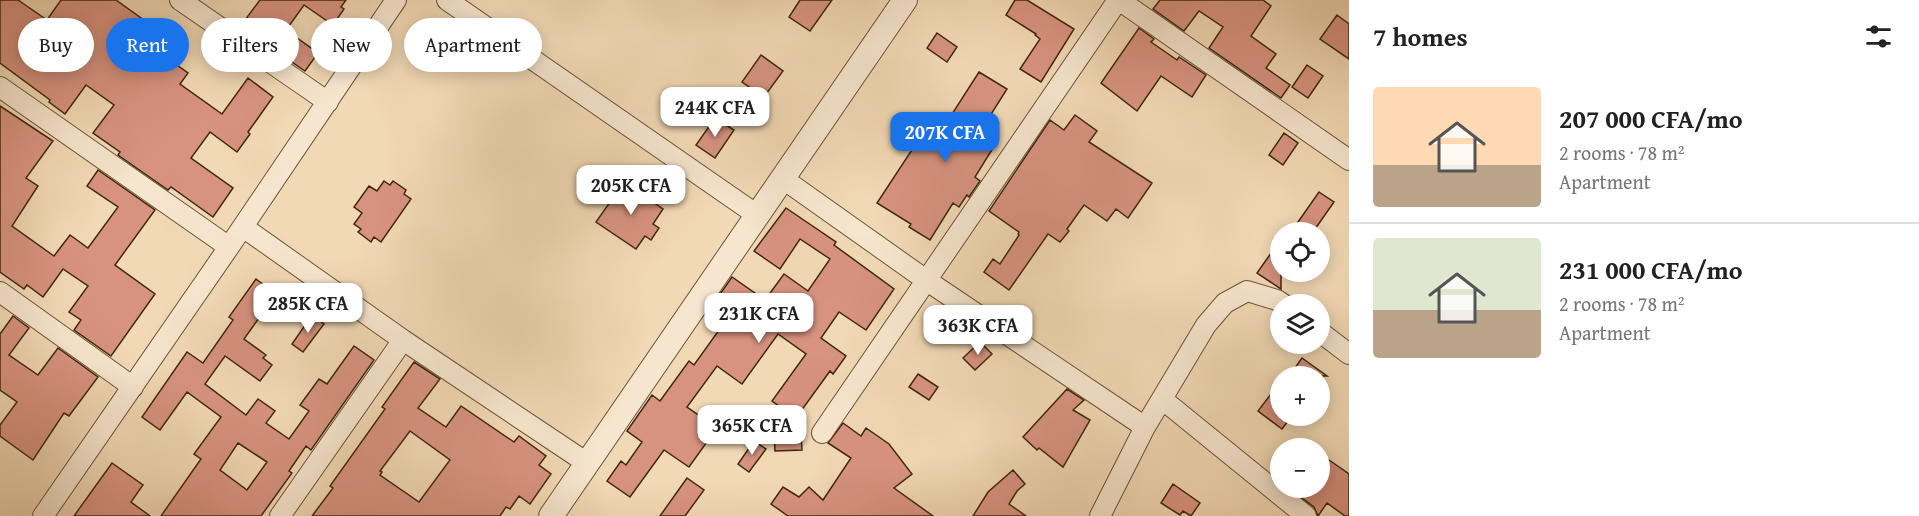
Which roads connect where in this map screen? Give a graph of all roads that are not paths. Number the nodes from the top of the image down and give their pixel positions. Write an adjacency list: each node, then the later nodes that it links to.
1 (180, 0): 7 (street)
2 (396, 0): 7 (street)
3 (447, 0): 10 (street)
4 (905, 0): 9 (street)
5 (1119, 0): 8 (street); 13 (street)
6 (0, 87): 12 (street)
7 (328, 102): 11 (street)
8 (1349, 160)
9 (782, 178): 10 (street); 13 (street)
10 (757, 216): 23 (street)
11 (243, 227): 12 (street); 16 (street)
12 (229, 247): 19 (street)
13 (926, 280): 21 (street); 22 (street)
14 (0, 292): 19 (street)
15 (1270, 298): 20 (street)
16 (403, 340): 23 (street); 25 (street)
17 (1330, 340): 18 (street)
18 (1349, 354)
19 (133, 387): 24 (street)
20 (1162, 399): 21 (street); 28 (street)
21 (1145, 427): 27 (street)
22 (822, 433)
23 (587, 463): 26 (street)
24 (42, 516)
25 (280, 516)
26 (551, 516)
27 (1100, 516)
28 (1306, 516)

